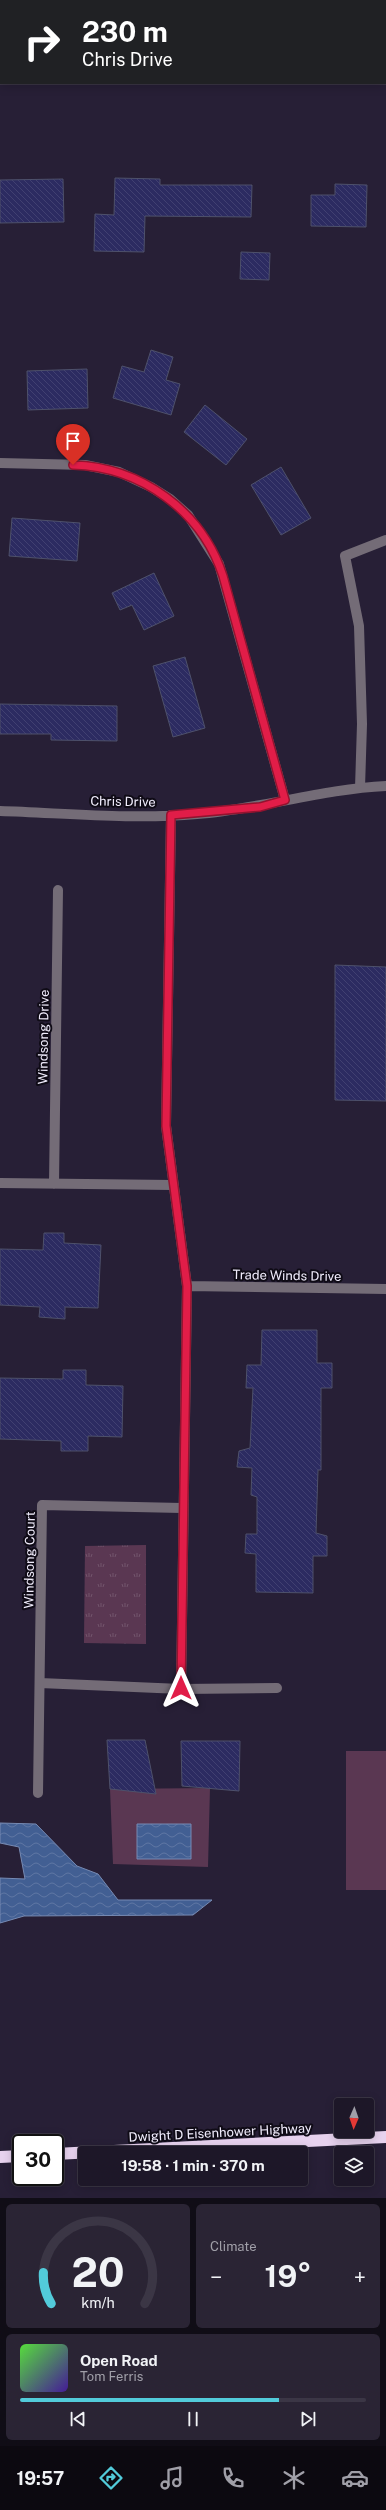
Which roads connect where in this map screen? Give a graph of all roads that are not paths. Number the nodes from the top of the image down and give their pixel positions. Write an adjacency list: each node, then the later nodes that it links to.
1 (0, 463): 5 (street)
2 (386, 540): 4 (street)
3 (386, 786): 4 (street, Chris Drive)
4 (360, 788): 5 (street, Chris Drive)
5 (285, 800): 7 (street, Chris Drive)
6 (0, 811): 7 (street, Chris Drive)
7 (171, 815): 11 (street)
8 (58, 890): 10 (street, Windsong Drive)
9 (0, 1183): 10 (street)
10 (54, 1184): 11 (street)
11 (172, 1185): 12 (street)
12 (187, 1286): 13 (street, Trade Winds Drive); 14 (street)
13 (386, 1289)
14 (182, 1508): 15 (street, Windsong Court); 16 (street)
15 (40, 1683): 16 (street); 18 (street, Windsong Court)
16 (181, 1688): 17 (street)
17 (277, 1688)
18 (38, 1793)
19 (386, 2136): 20 (highway, Dwight D Eisenhower Highway)
20 (64, 2154)
21 (12, 2156): 22 (highway)
22 (0, 2157)

